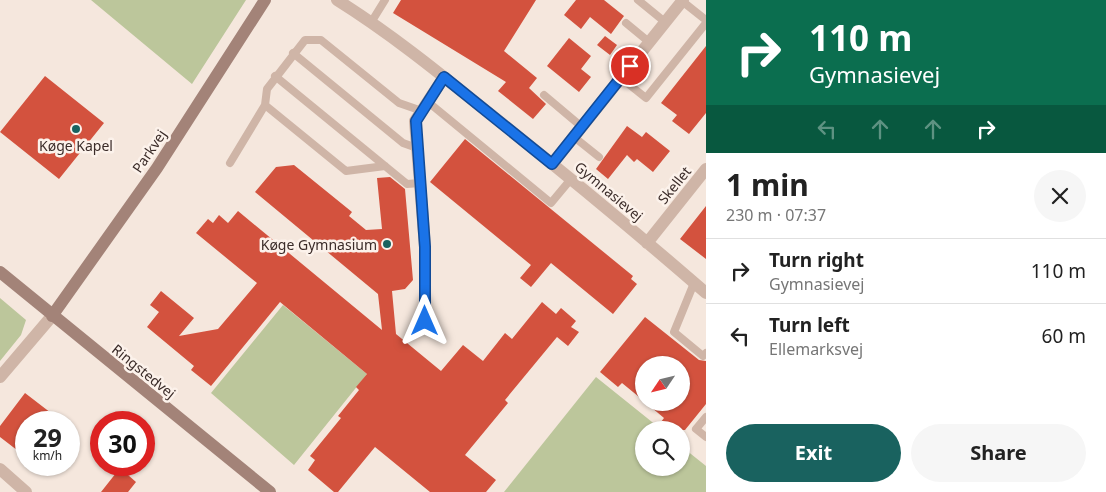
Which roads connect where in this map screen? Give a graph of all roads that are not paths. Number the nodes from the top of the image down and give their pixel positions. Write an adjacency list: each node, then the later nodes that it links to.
1 (265, 0): 31 (street, Parkvej)
2 (337, 0): 6 (street, Gymnasievej)
3 (385, 0): 6 (lane)
4 (638, 0): 8 (lane)
5 (682, 0): 7 (lane); 8 (street)
6 (372, 21): 13 (street, Gymnasievej)
7 (706, 21): 14 (lane)
8 (665, 22): 10 (street)
9 (626, 24): 10 (lane)
10 (649, 42): 14 (street)
11 (293, 53): 12 (lane); 17 (lane); 19 (lane)
12 (275, 76): 16 (lane); 23 (lane)
13 (444, 77): 17 (street); 22 (street, Gymnasievej)
14 (621, 78): 18 (street)
15 (544, 95): 18 (lane)
16 (265, 105): 21 (lane); 23 (lane)
17 (425, 107): 19 (street); 25 (lane)
18 (578, 132): 20 (lane); 22 (street)
19 (418, 148): 26 (street)
20 (599, 157)
21 (230, 162)
22 (552, 164): 25 (street, Gymnasievej)
23 (385, 166): 26 (lane)
24 (706, 169): 27 (street, Skellet)
25 (570, 179): 27 (street, Gymnasievej)
26 (420, 183): 32 (street)
27 (647, 243): 29 (street, Gymnasievej)
28 (0, 272): 31 (street, Ringstedvej)
29 (694, 283): 30 (street, Gymnasievej); 33 (lane)
30 (706, 293)
31 (52, 316): 34 (street); 39 (street, Ringstedvej)
32 (425, 321)
33 (706, 353)
34 (0, 377)
35 (706, 417): 36 (lane)
36 (706, 437)
37 (0, 469): 38 (street)
38 (26, 492)
39 (270, 492)

